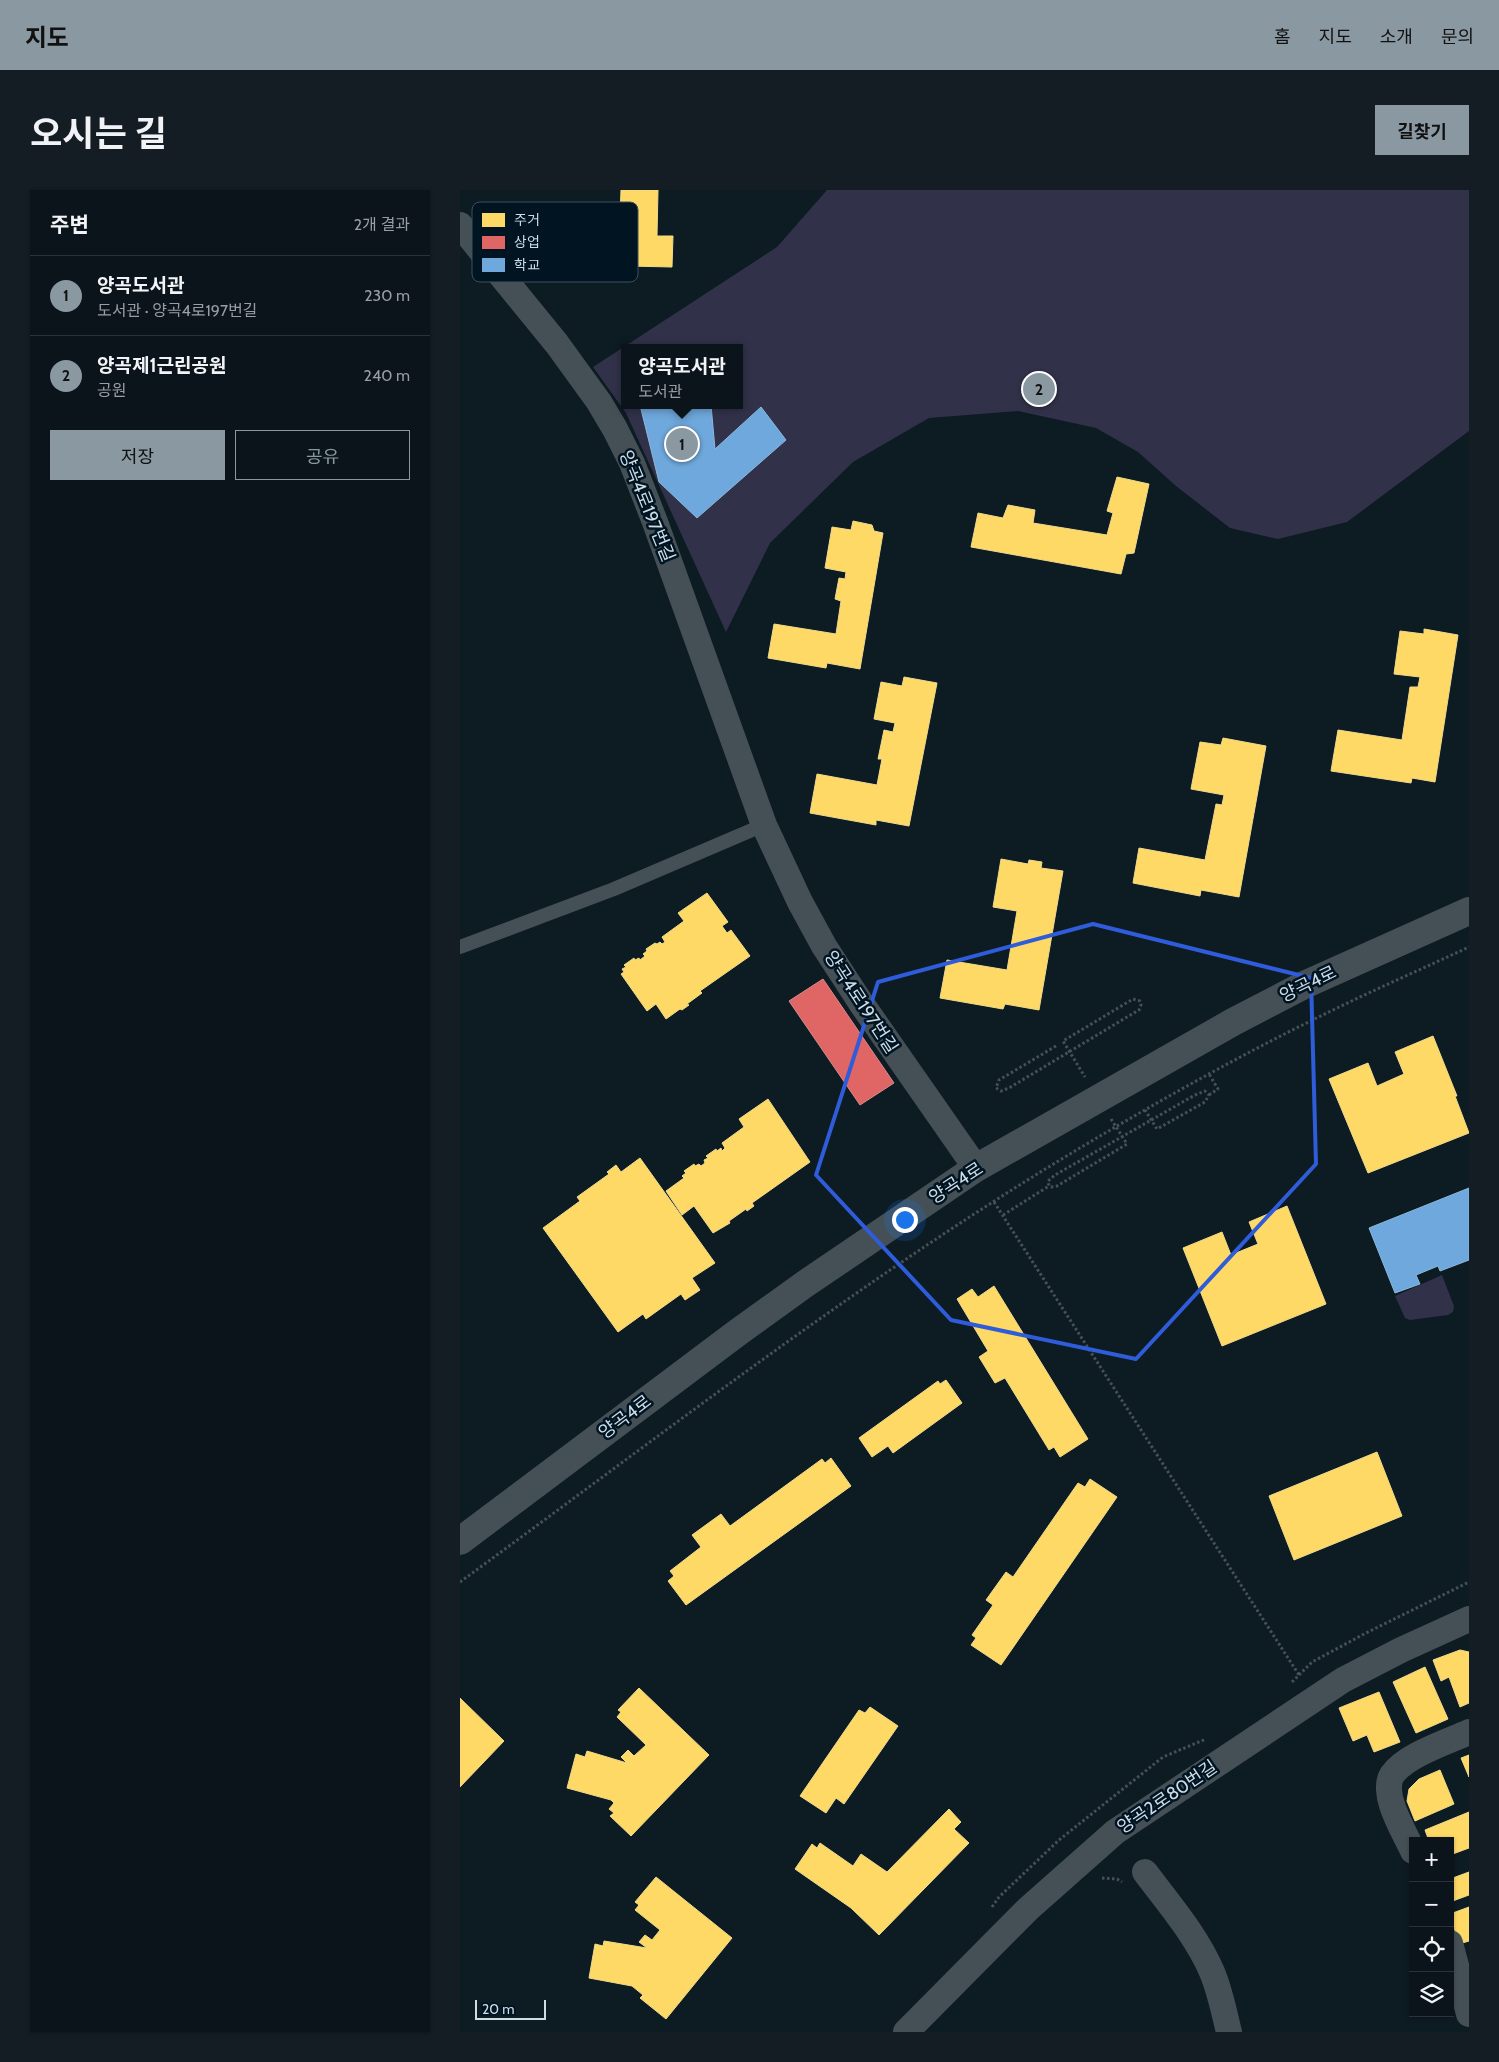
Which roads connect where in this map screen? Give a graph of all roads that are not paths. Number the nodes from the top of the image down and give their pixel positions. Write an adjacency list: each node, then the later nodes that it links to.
1 (460, 225): 2 (street, 양곡4로197번길)
2 (472, 240)
3 (506, 282): 4 (street, 양곡4로197번길)
4 (764, 825): 6 (lane); 7 (street, 양곡4로197번길)
5 (1469, 911): 7 (street, 양곡4로)
6 (460, 946)
7 (976, 1168): 8 (street, 양곡4로)
8 (460, 1541)
9 (1469, 1619): 15 (street, 양곡2로80번길)
10 (1469, 1732): 11 (street)
11 (1409, 1842)
12 (1137, 1878): 16 (street)
13 (1454, 1958): 14 (street)
14 (1469, 2014)
15 (906, 2032)
16 (1229, 2032)

